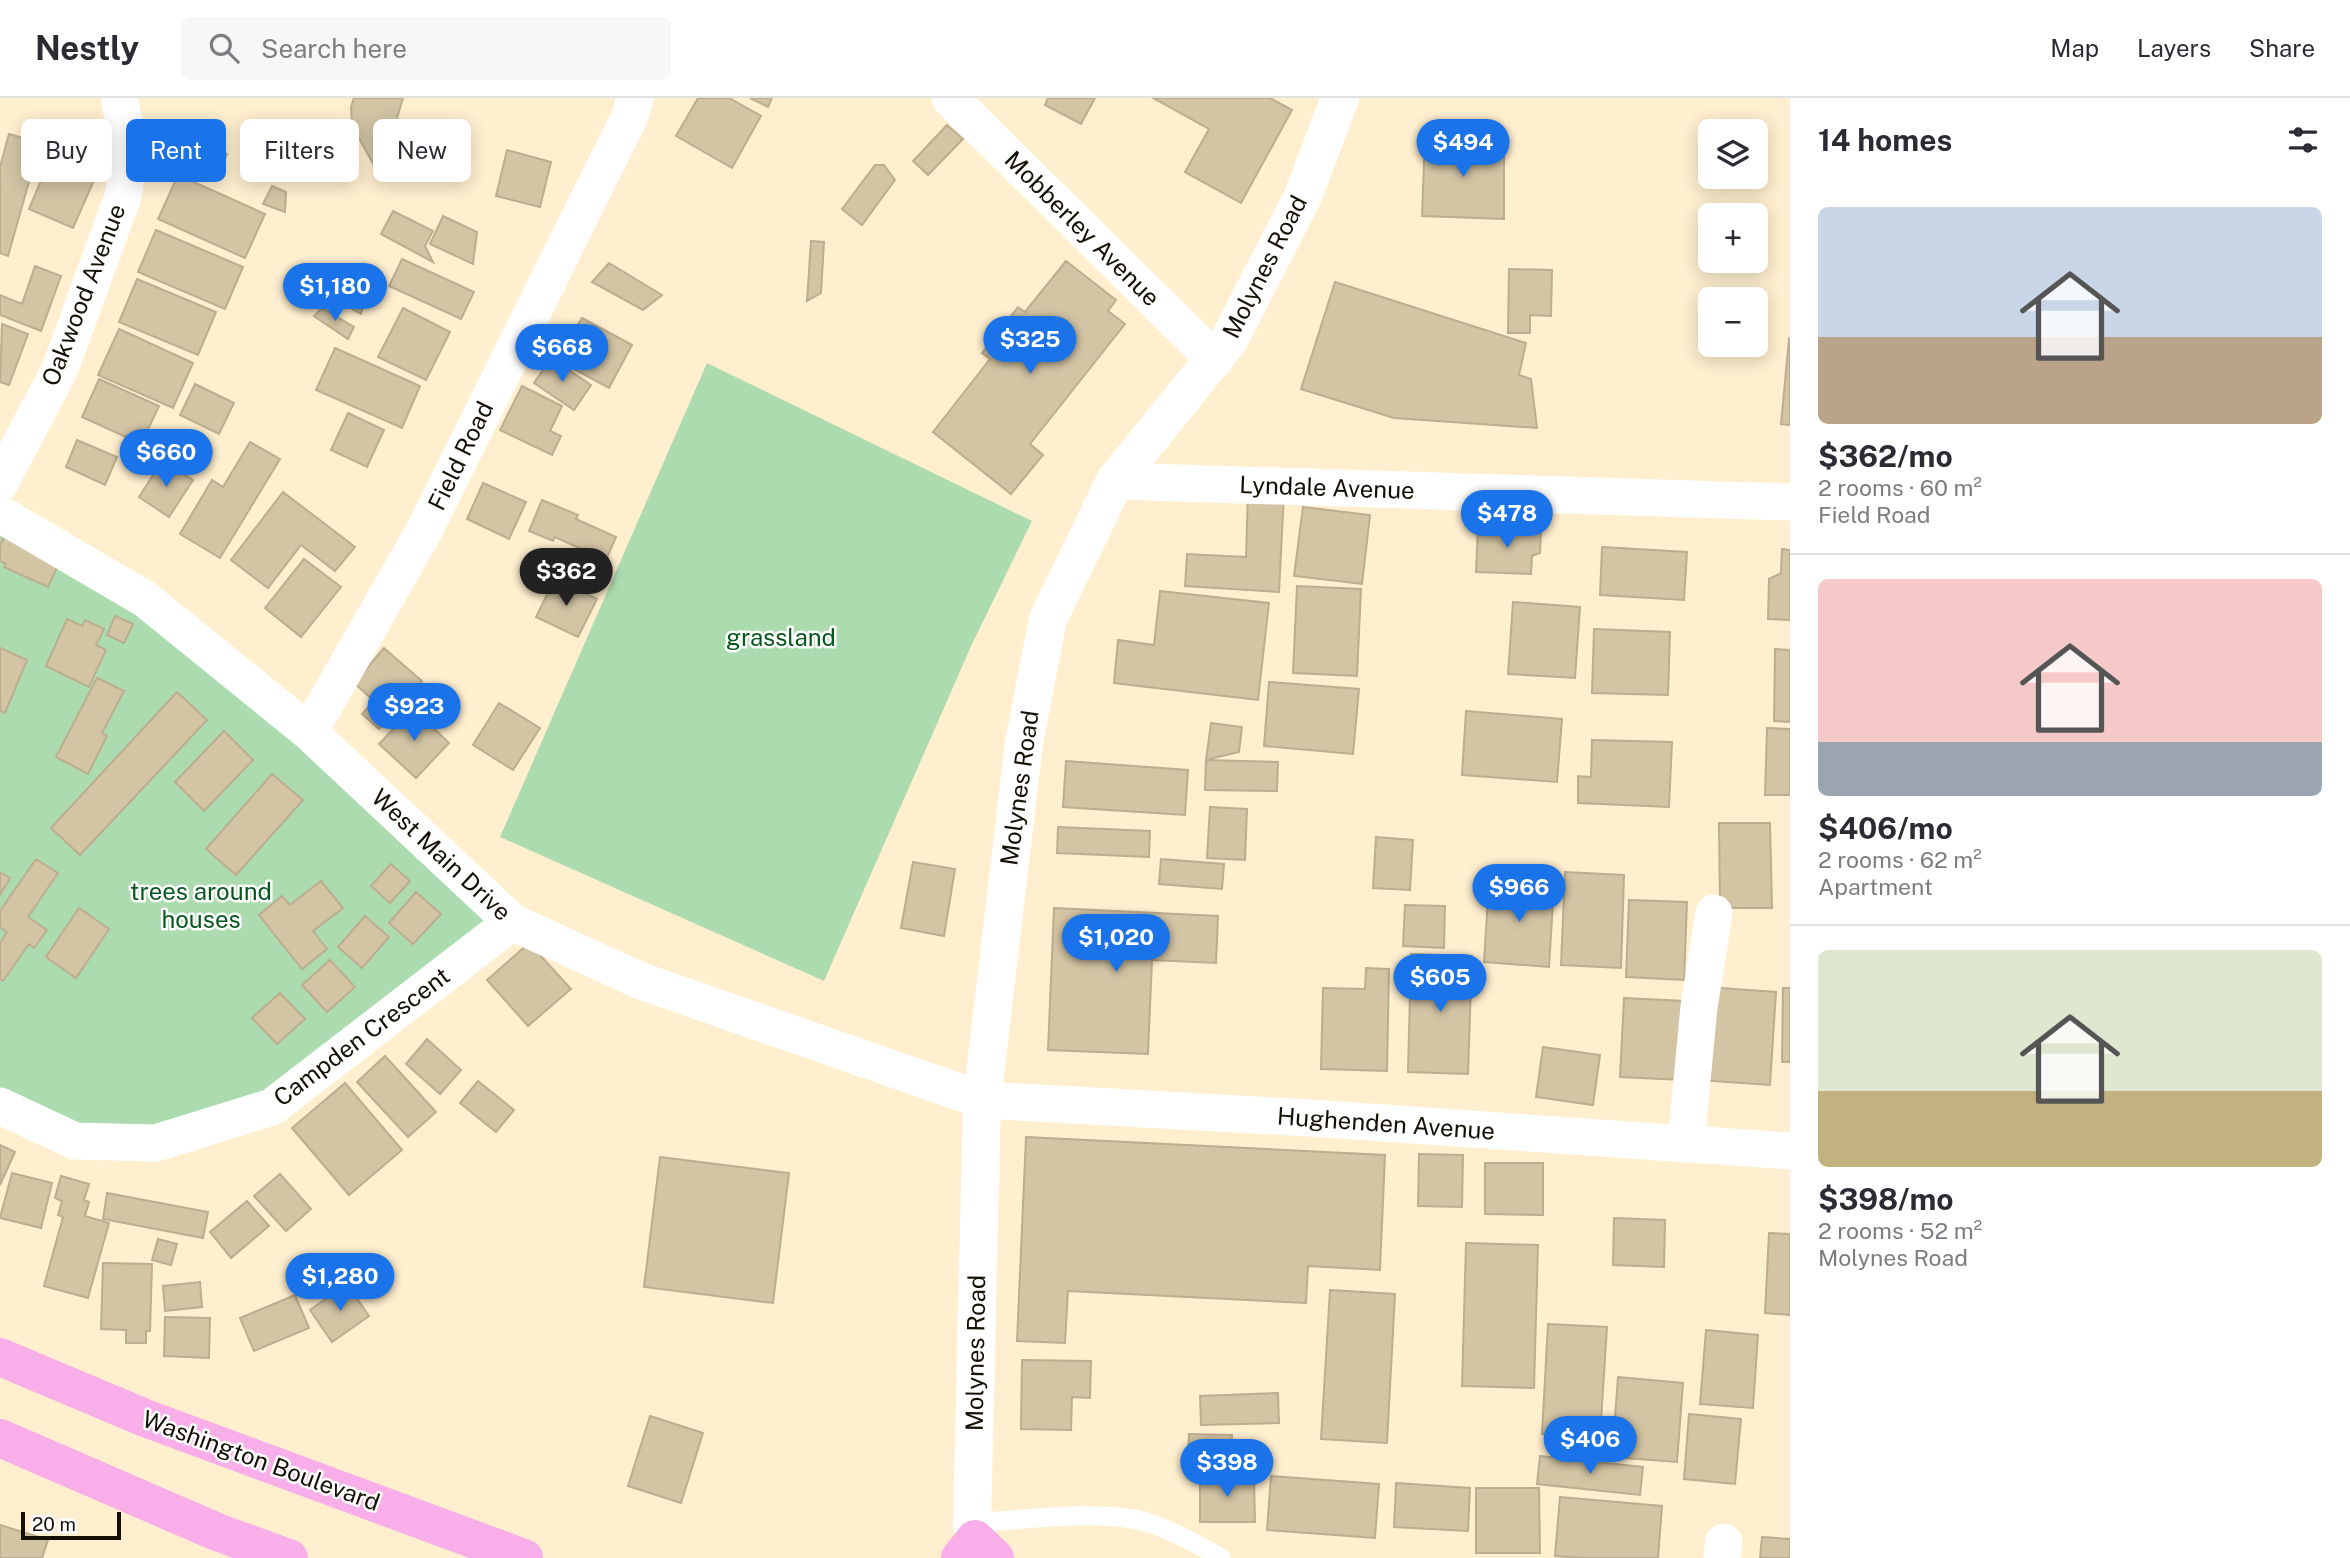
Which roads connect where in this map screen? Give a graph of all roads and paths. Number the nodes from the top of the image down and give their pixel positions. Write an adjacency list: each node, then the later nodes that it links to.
1 (119, 98): 7 (street, Oakwood Avenue)
2 (635, 98): 10 (street, Field Road)
3 (950, 98): 5 (street, Mobberley Avenue)
4 (1340, 98): 5 (main road, Molynes Road)
5 (1215, 359): 6 (main road, Molynes Road)
6 (1115, 481): 8 (street, Lyndale Avenue); 13 (main road, Molynes Road)
7 (0, 483)
8 (1790, 502)
9 (0, 514): 10 (street, West Main Drive)
10 (309, 732): 12 (street, West Main Drive)
11 (1714, 913): 15 (street)
12 (512, 922): 13 (street, West Main Drive); 14 (street, Campden Crescent)
13 (982, 1100): 15 (street, Hughenden Avenue); 19 (main road, Molynes Road)
14 (0, 1106)
15 (1686, 1144): 16 (street, Hughenden Avenue)
16 (1790, 1151)
17 (0, 1357): 21 (highway, Washington Boulevard)
18 (0, 1438): 20 (highway)
19 (976, 1547): 22 (lane)
20 (289, 1558)
21 (524, 1558)
22 (1221, 1558)

